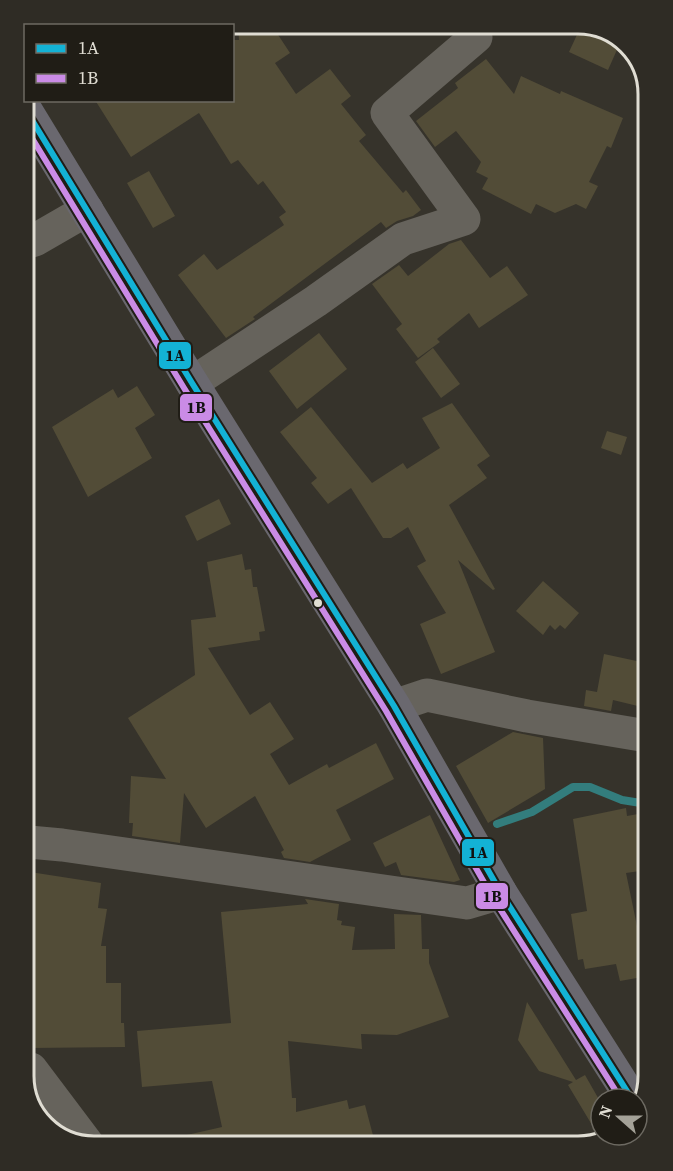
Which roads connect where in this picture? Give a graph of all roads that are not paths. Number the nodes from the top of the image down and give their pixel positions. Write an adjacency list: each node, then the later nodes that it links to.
1 (474, 35): 5 (street)
2 (35, 125): 3 (highway)
3 (87, 210): 4 (street); 5 (highway)
4 (35, 240)
5 (192, 383): 6 (highway)
6 (394, 706): 7 (street); 9 (highway)
7 (638, 734)
8 (34, 842): 9 (street)
9 (501, 893): 11 (highway)
10 (34, 1073): 12 (street)
11 (624, 1087)
12 (79, 1134)

